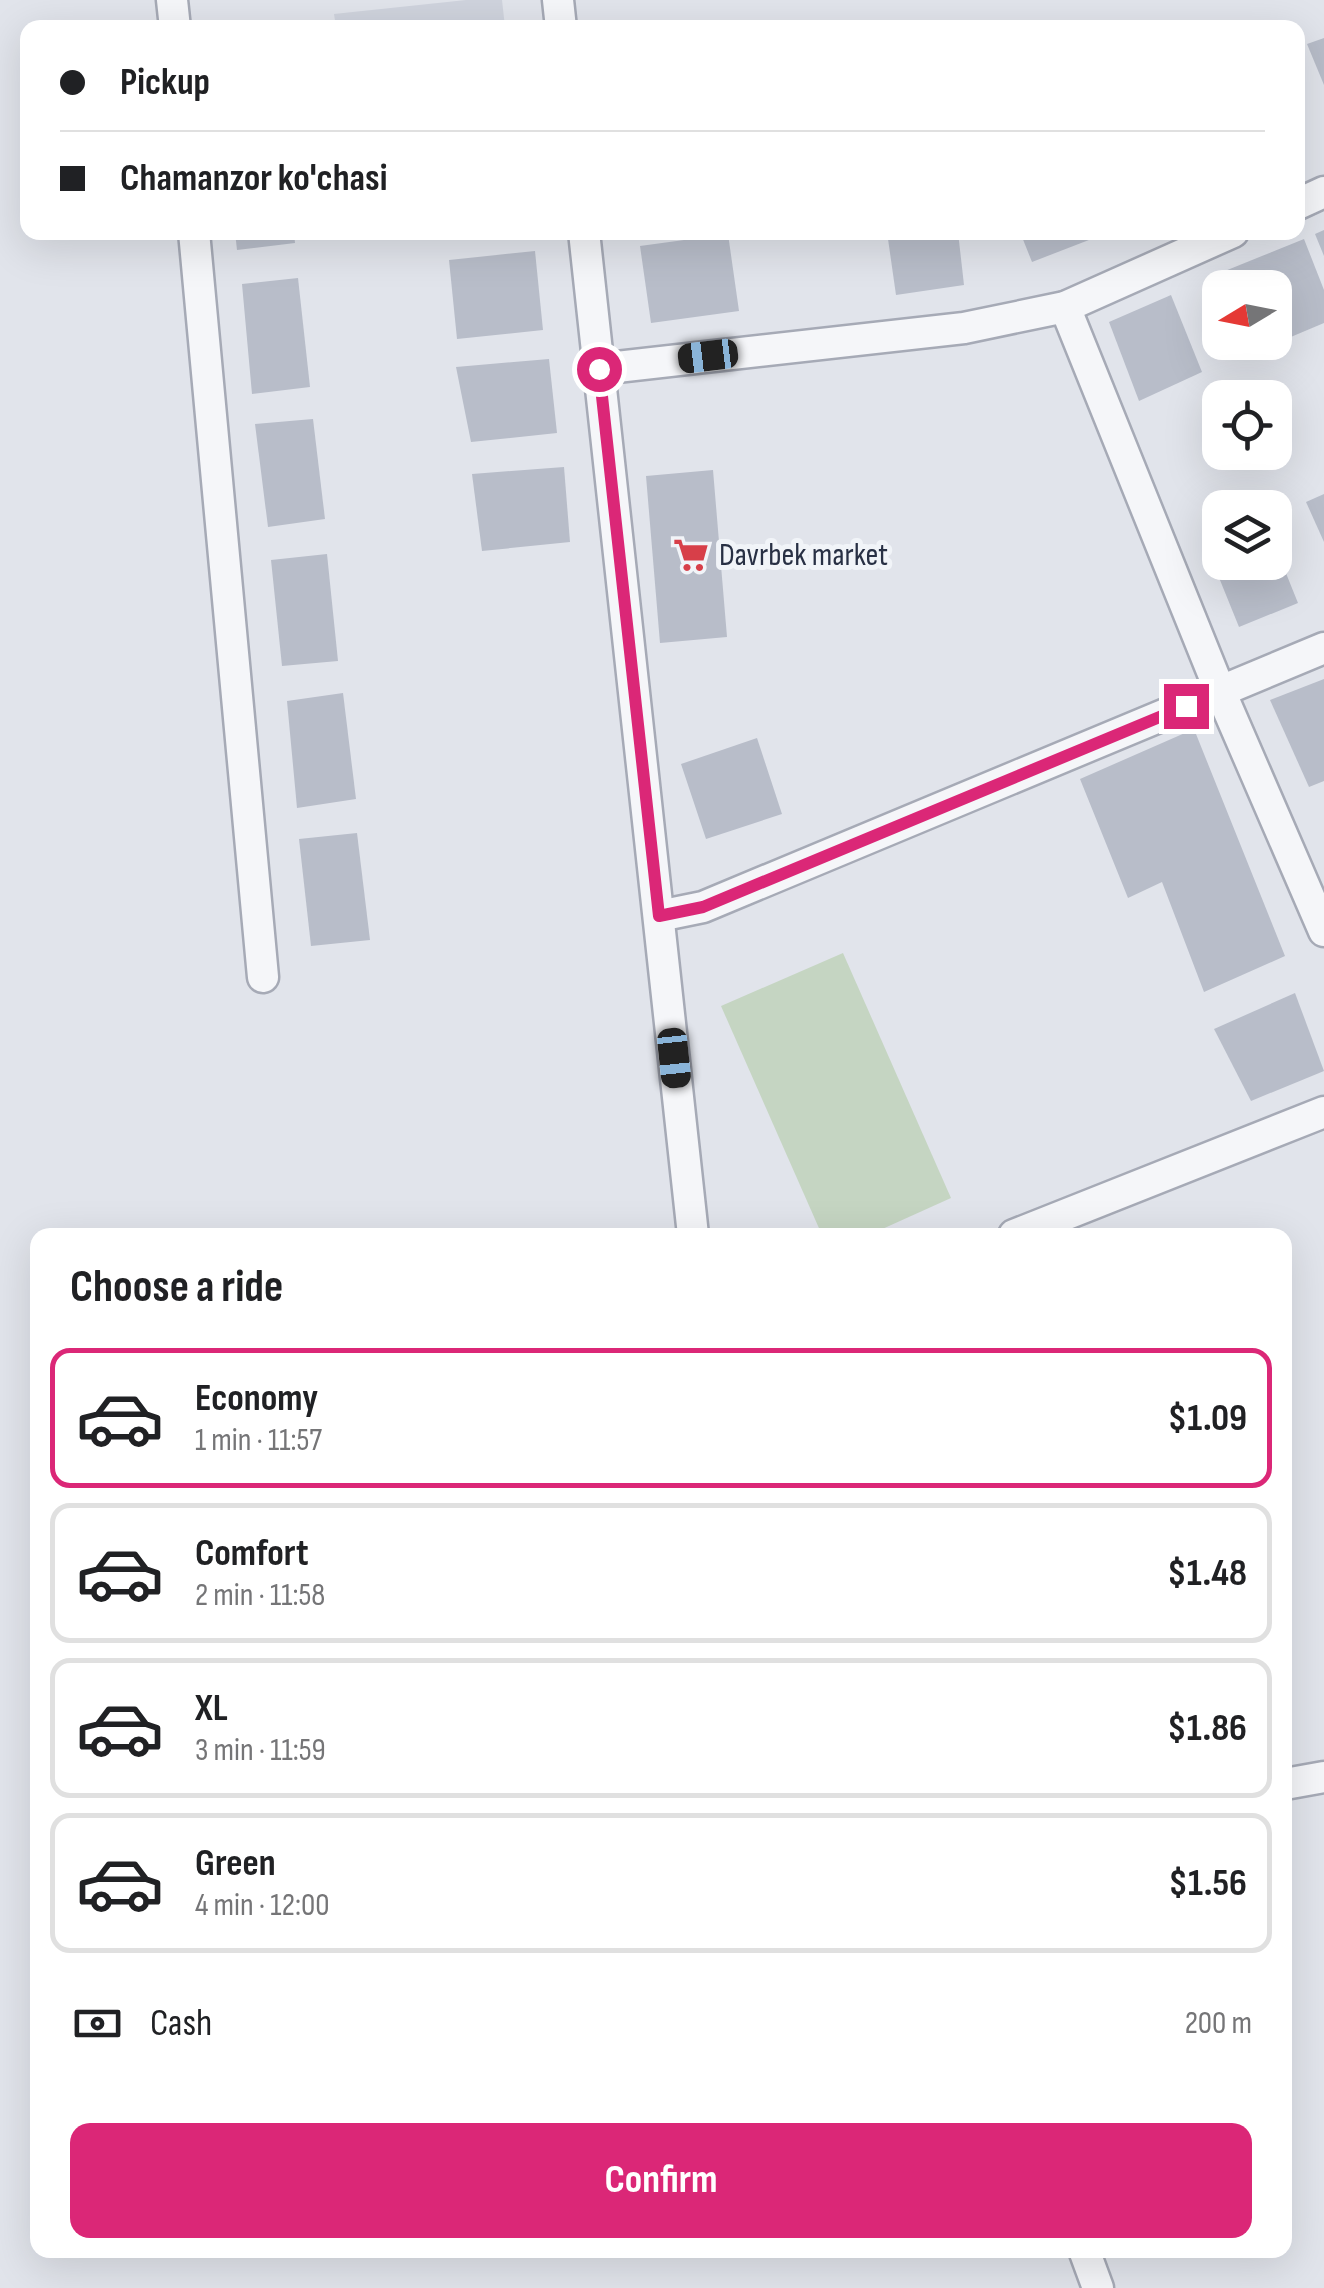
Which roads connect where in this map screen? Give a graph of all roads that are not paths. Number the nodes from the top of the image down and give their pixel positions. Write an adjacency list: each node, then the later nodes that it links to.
1 (195, 240): 10 (street)
2 (585, 240): 5 (street)
3 (1215, 240): 4 (street)
4 (1066, 307): 5 (street); 7 (street)
5 (599, 369): 8 (street)
6 (1324, 648): 7 (street)
7 (1220, 691): 8 (street); 9 (street)
8 (659, 916): 12 (street)
9 (1324, 931)
10 (263, 976)
11 (1324, 1112): 13 (street)
12 (692, 1228)
13 (1032, 1228)
14 (1324, 1777): 15 (street)
15 (1292, 1783)

